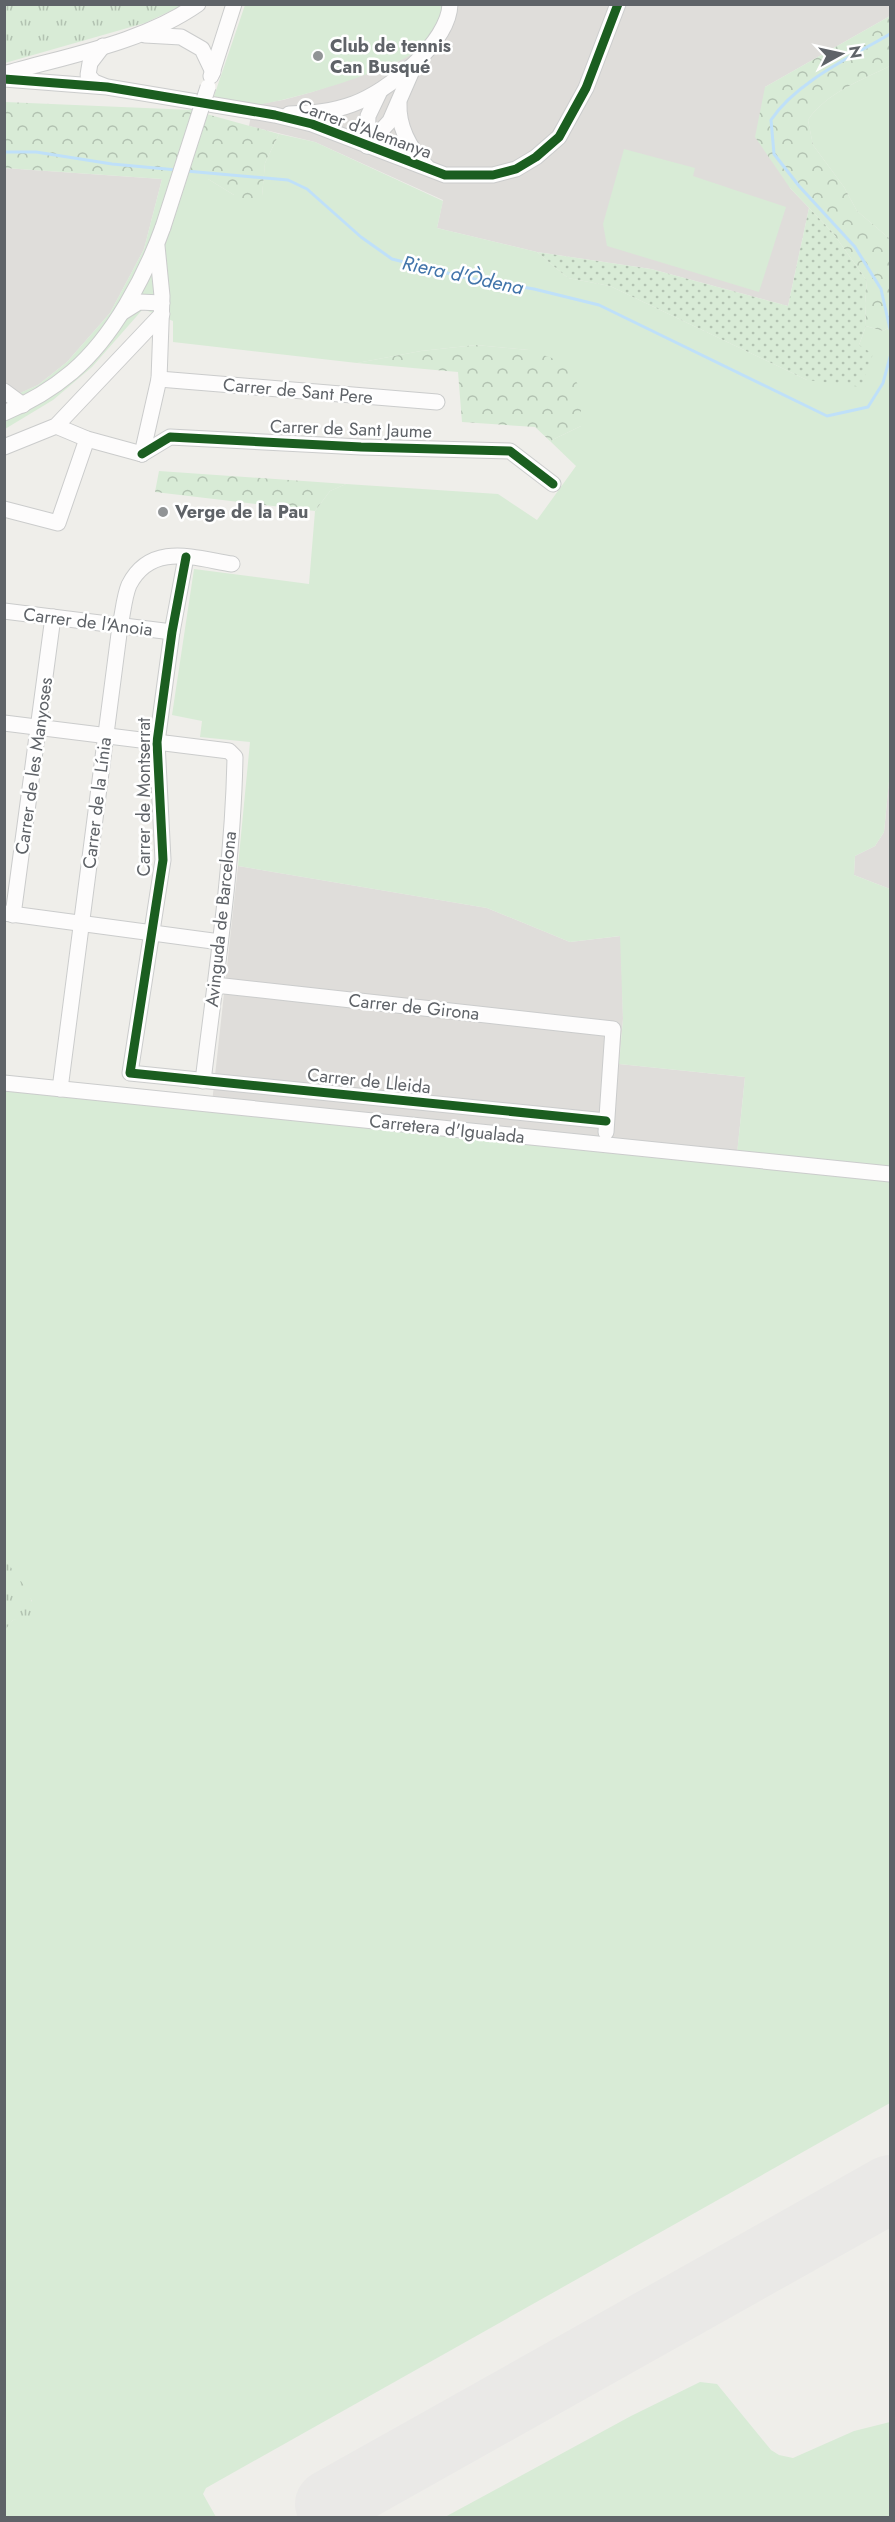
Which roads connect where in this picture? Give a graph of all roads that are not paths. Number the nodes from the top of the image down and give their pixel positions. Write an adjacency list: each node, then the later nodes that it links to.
1 (198, 4): 5 (street)
2 (234, 4): 12 (street)
3 (450, 4): 8 (street, Carrer d'Alemanya)
4 (618, 4): 17 (street, Carrer d'Alemanya)
5 (142, 34): 6 (street); 12 (street)
6 (103, 46): 7 (street); 11 (street)
7 (64, 57): 9 (street); 11 (street)
8 (415, 63): 13 (street, Carrer d'Alemanya); 14 (street, Carrer d'Alemanya)
9 (4, 74)
10 (4, 79): 11 (street, Carrer d'Alemanya)
11 (84, 80): 15 (street, Carrer d'Alemanya)
12 (210, 80): 18 (street, bridge)
13 (380, 91): 15 (street, Carrer d'Alemanya); 16 (street, Carrer d'Alemanya)
14 (399, 100): 16 (street, Carrer d'Alemanya); 17 (street, Carrer d'Alemanya)
15 (275, 115): 16 (street, Carrer d'Alemanya)
16 (367, 146): 17 (street, Carrer d'Alemanya)
17 (430, 170)
18 (156, 245): 19 (street); 20 (street)
19 (162, 308): 20 (street); 21 (street); 26 (street)
20 (123, 312): 24 (street)
21 (159, 379): 23 (street, Carrer de Sant Pere); 29 (street)
22 (4, 391): 24 (street)
23 (437, 402)
24 (23, 405): 25 (street)
25 (4, 412)
26 (56, 426): 27 (street); 28 (street)
27 (87, 439): 29 (street); 31 (street)
28 (4, 447)
29 (142, 454): 30 (street, Carrer de Sant Jaume)
30 (552, 484)
31 (4, 509)
32 (186, 557): 33 (street, Carrer de la Línia); 36 (street, Carrer de la Línia); 37 (street, Carrer de Montserrat)
33 (232, 564)
34 (4, 611): 35 (street, Carrer de l'Anoia)
35 (53, 617): 36 (street, Carrer de l'Anoia); 39 (street, Carrer de les Manyoses)
36 (120, 626): 37 (street, Carrer de l'Anoia); 40 (street, Carrer de la Línia)
37 (172, 632): 41 (street, Carrer de Montserrat)
38 (4, 723): 39 (street)
39 (40, 728): 40 (street); 42 (street, Carrer de les Manyoses)
40 (106, 734): 41 (street); 43 (street, Carrer de la Línia)
41 (157, 742): 44 (street, Carrer de Montserrat); 45 (street, Avinguda de Barcelona)
42 (9, 914): 43 (street)
43 (82, 924): 44 (street); 50 (street, Carrer de la Línia)
44 (152, 934): 45 (street); 47 (street, Carrer de Montserrat)
45 (220, 942): 46 (street, Avinguda de Barcelona)
46 (215, 985): 48 (street, Avinguda de Barcelona); 51 (street, Carrer de Girona)
47 (130, 1073): 48 (street, Carrer de Lleida)
48 (203, 1080): 51 (street, Carrer de Lleida)
49 (4, 1083): 50 (street, Carretera d'Igualada)
50 (60, 1089): 52 (street, Carretera d'Igualada)
51 (606, 1121): 52 (street)
52 (606, 1145): 53 (street, Carretera d'Igualada)
53 (891, 1174)

